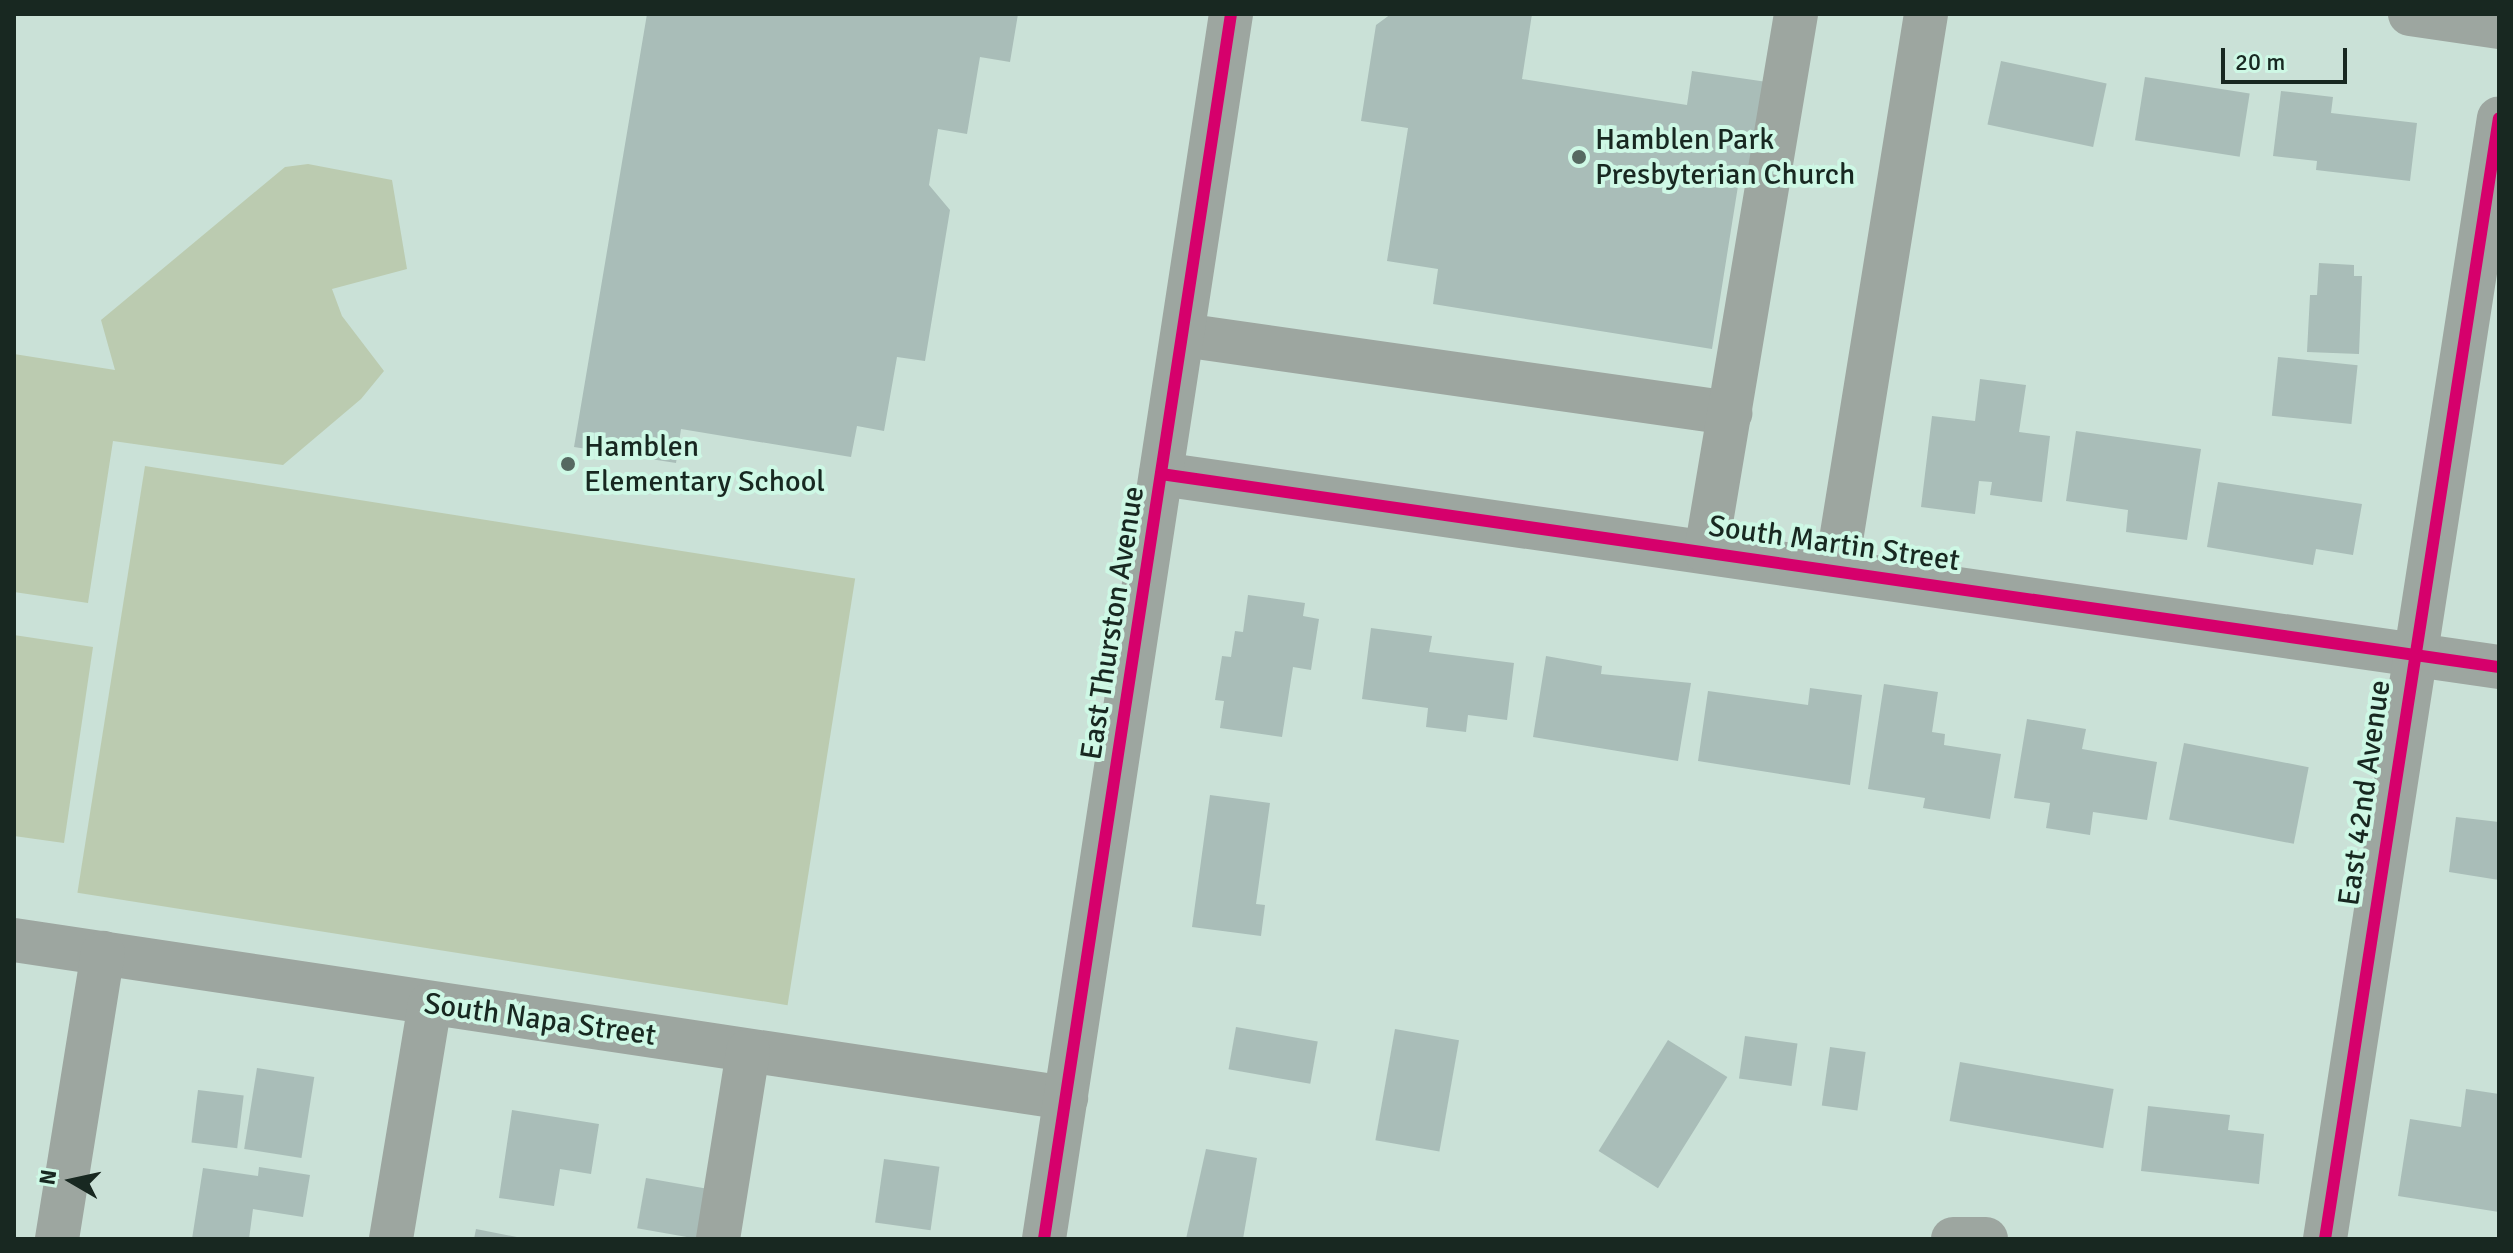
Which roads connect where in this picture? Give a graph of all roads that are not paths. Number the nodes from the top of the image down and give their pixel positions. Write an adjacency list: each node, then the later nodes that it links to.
1 (1231, 14): 7 (street, East Thurston Avenue)
2 (1796, 14): 8 (street)
3 (1926, 14): 11 (street)
4 (2410, 14): 5 (street)
5 (2499, 27)
6 (2499, 118): 12 (street, East 42nd Avenue)
7 (1183, 335): 8 (street); 9 (street, East Thurston Avenue)
8 (1730, 413): 10 (street)
9 (1161, 474): 10 (street, South Martin Street); 18 (street, East Thurston Avenue)
10 (1706, 552): 11 (street, South Martin Street)
11 (1836, 571): 12 (street, South Martin Street)
12 (2412, 653): 13 (street, South Martin Street); 25 (street, East 42nd Avenue)
13 (2499, 667)
14 (14, 940): 15 (street, South Napa Street)
15 (103, 953): 16 (street, South Napa Street); 19 (street)
16 (430, 1004): 17 (street, South Napa Street); 20 (street)
17 (748, 1051): 18 (street, South Napa Street); 21 (street)
18 (1066, 1098): 22 (street, East Thurston Avenue)
19 (57, 1239)
20 (391, 1239)
21 (718, 1239)
22 (1044, 1239)
23 (1953, 1239): 24 (street)
24 (1986, 1239)
25 (2325, 1239)

